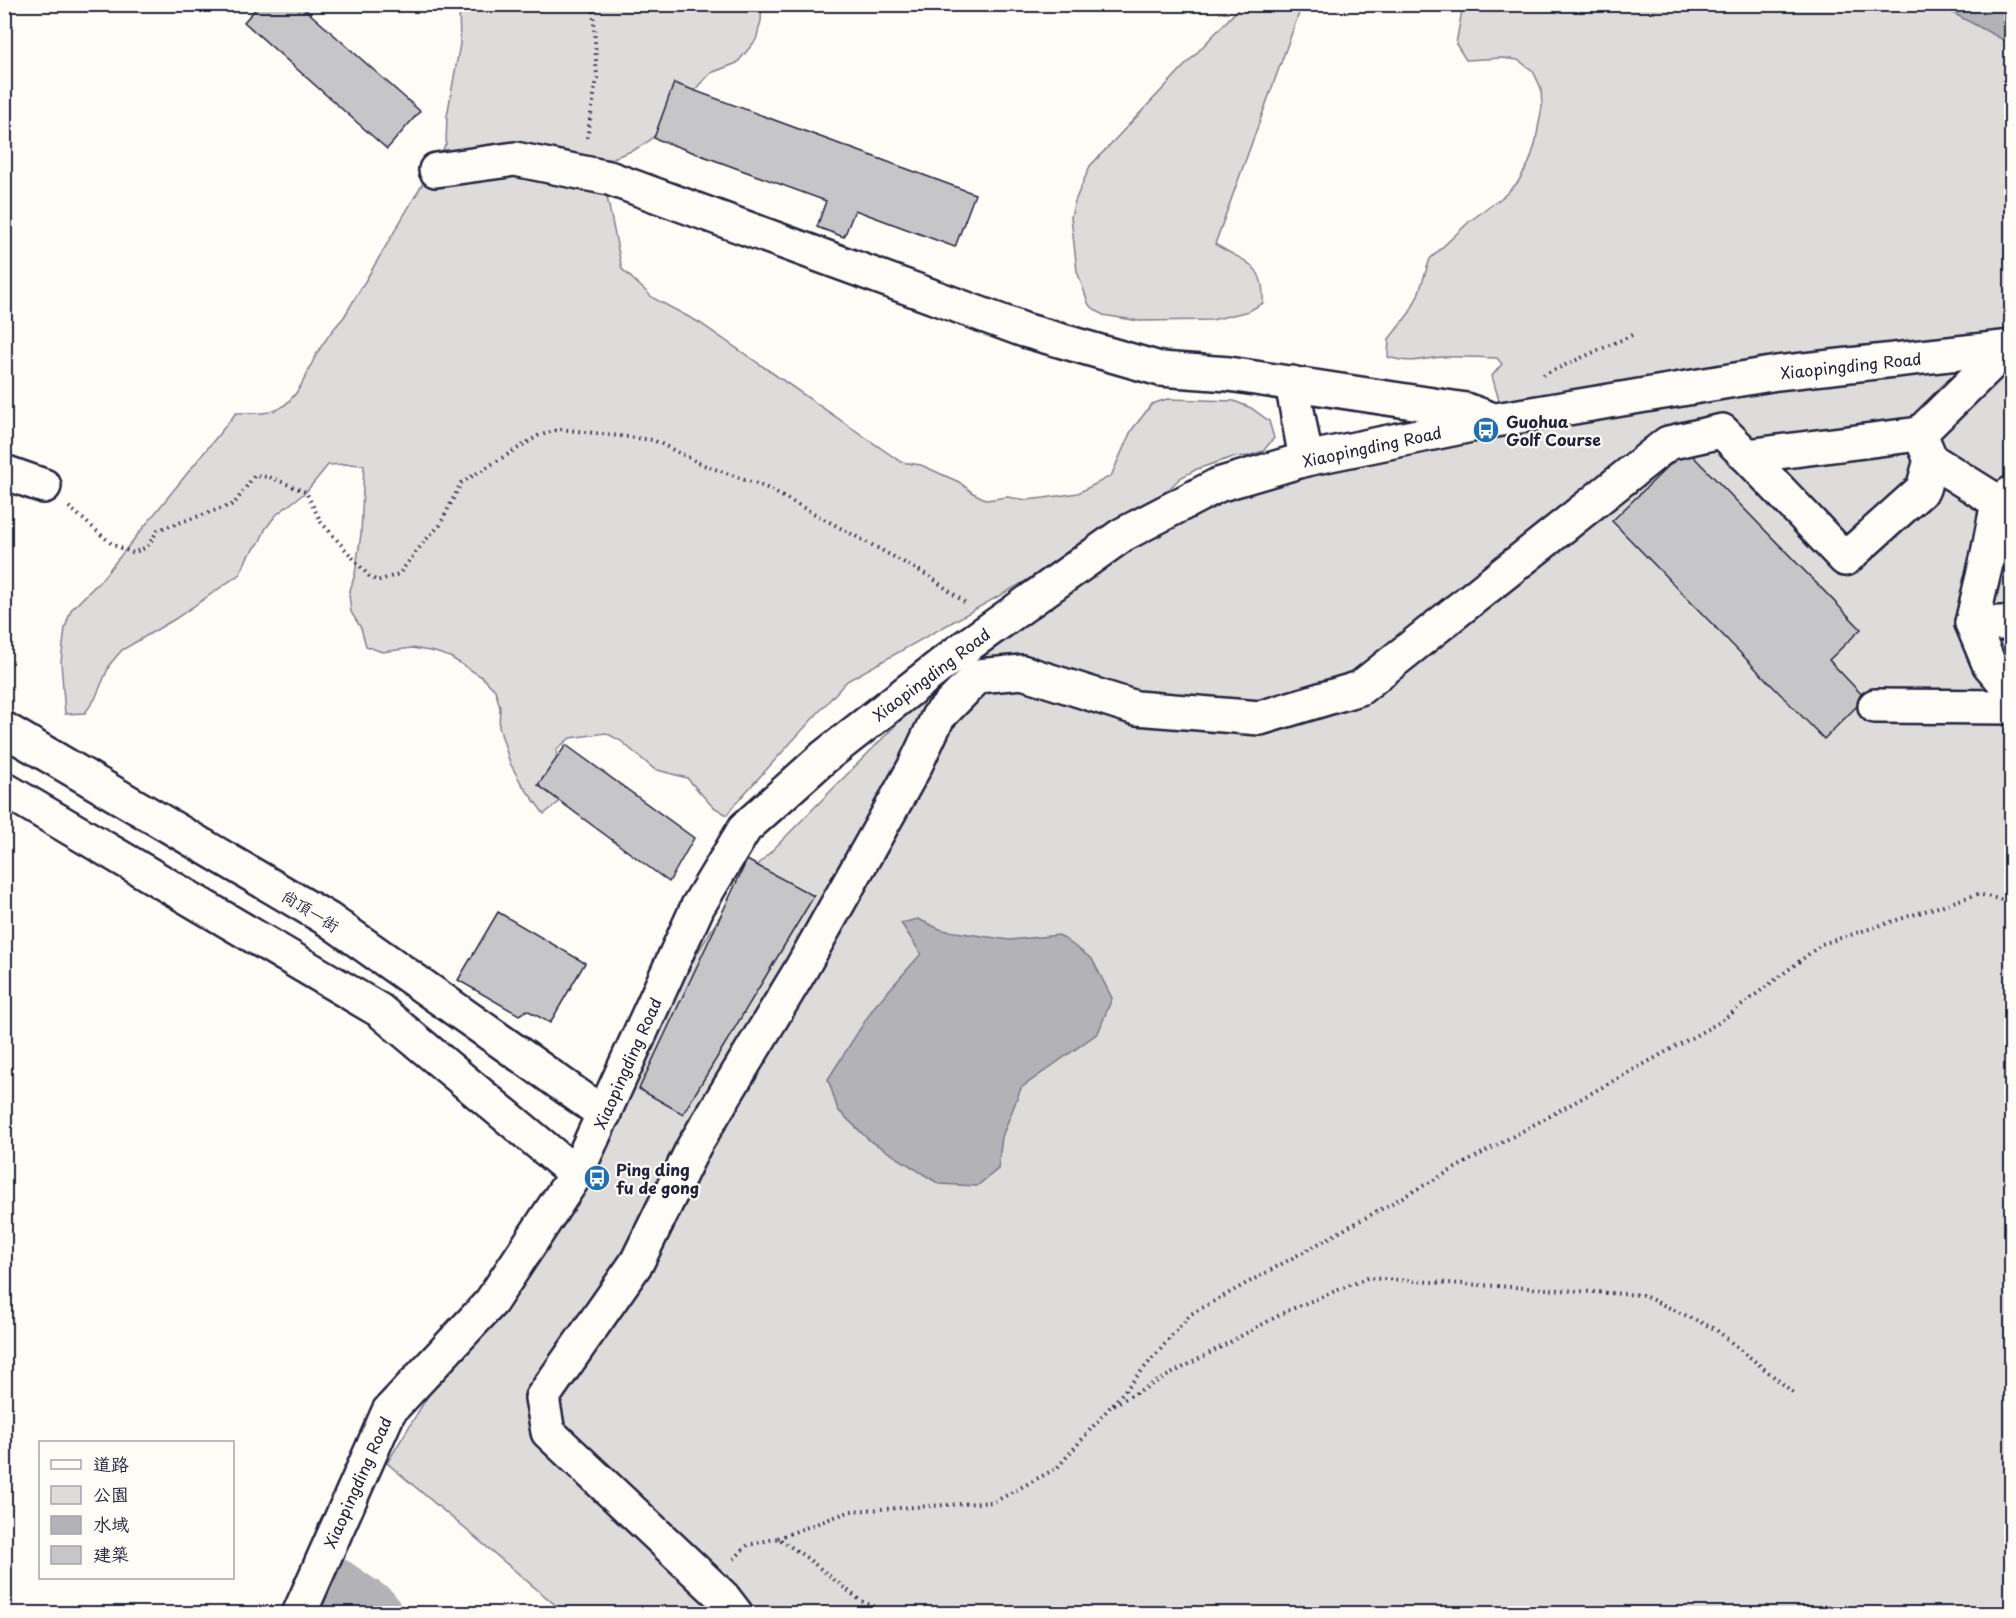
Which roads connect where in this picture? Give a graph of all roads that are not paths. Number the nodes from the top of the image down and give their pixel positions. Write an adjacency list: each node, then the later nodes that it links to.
1 (436, 170): 3 (street)
2 (2009, 348): 4 (street, Xiaopingding Road); 5 (street)
3 (1292, 383): 4 (street); 7 (street)
4 (1496, 420): 7 (street, Xiaopingding Road)
5 (1925, 447): 6 (street); 6 (street); 10 (street)
6 (1747, 456): 20 (street)
7 (1306, 459): 18 (street, Xiaopingding Road)
8 (4, 472): 9 (street)
9 (44, 486)
10 (2005, 497): 11 (street)
11 (1972, 623): 12 (street); 13 (street)
12 (2012, 623)
13 (2012, 691)
14 (1875, 706): 15 (street)
15 (2012, 707)
16 (4, 729): 18 (street, 尚頂一街)
17 (4, 789): 19 (street)
18 (604, 1114): 19 (street, Xiaopingding Road)
19 (576, 1174): 21 (street, Xiaopingding Road)
20 (730, 1605)
21 (299, 1614)

